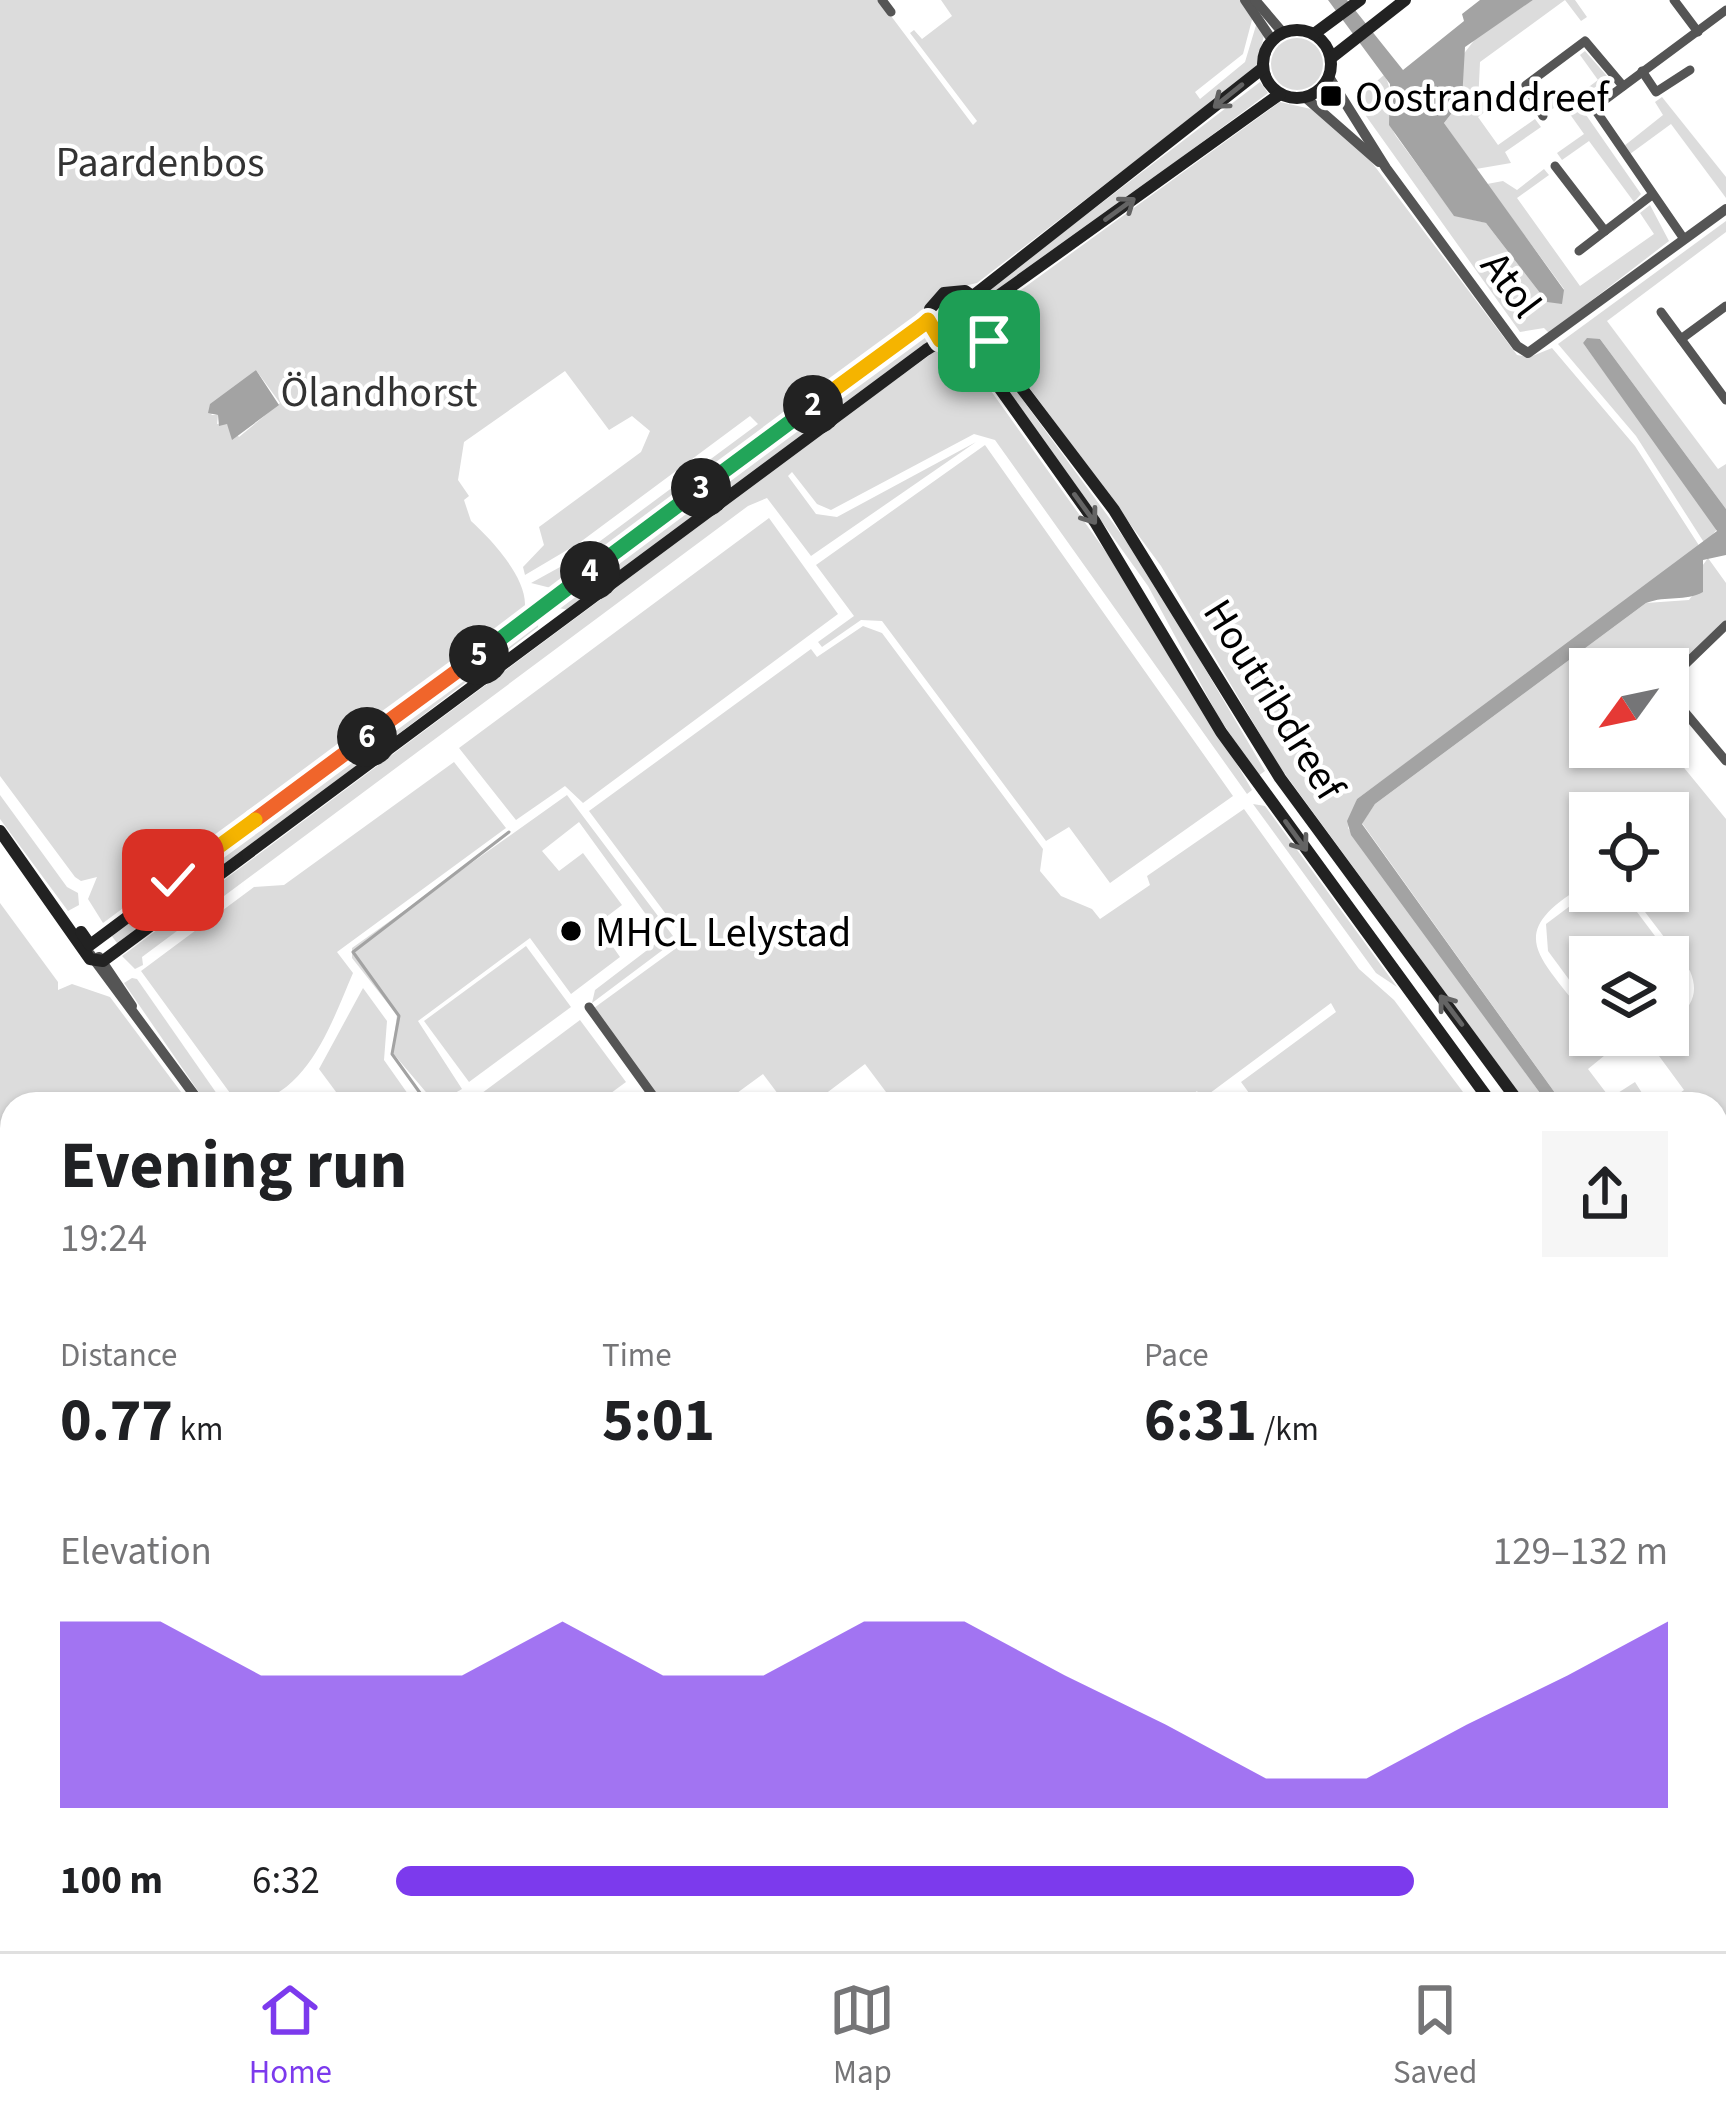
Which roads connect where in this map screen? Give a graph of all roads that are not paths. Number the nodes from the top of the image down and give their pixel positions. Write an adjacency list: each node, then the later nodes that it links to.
1 (882, 0): 8 (street)
2 (1245, 0): 11 (street)
3 (1255, 0): 11 (street)
4 (1360, 0): 10 (main road)
5 (1405, 0): 12 (main road)
6 (1674, 0): 9 (street)
7 (1726, 10): 9 (street)
8 (891, 12)
9 (1697, 32): 15 (street)
10 (1313, 34): 11 (main road); 12 (main road)
11 (1278, 37): 13 (main road)
12 (1331, 58): 16 (main road)
13 (1263, 68): 18 (main road); 29 (main road, one-way to 29)
14 (1690, 70): 15 (street)
15 (1642, 71): 17 (street)
16 (1330, 76): 19 (main road); 22 (street, Atol)
17 (1623, 86): 20 (street); 23 (street)
18 (1280, 94): 19 (main road); 28 (main road, one-way to 18)
19 (1306, 98): 22 (street, Atol)
20 (1543, 116)
21 (1556, 166): 25 (street)
22 (1386, 168): 26 (street, Atol)
23 (1652, 195): 25 (street); 26 (street)
24 (1726, 209): 26 (street, Atol)
25 (1605, 231): 27 (street)
26 (1684, 239)
27 (1579, 251)
28 (1017, 285): 29 (main road); 36 (main road)
29 (974, 299): 32 (main road); 33 (main road); 35 (main road)
30 (1726, 306): 34 (street)
31 (1660, 312): 34 (street)
32 (928, 320): 35 (main road, Houtribdreef); 43 (main road)
33 (976, 328): 35 (main road); 36 (main road, Houtribdreef)
34 (1681, 339): 37 (street)
35 (951, 340): 43 (main road); 47 (main road, Houtribdreef, one-way to 47)
36 (1002, 363): 48 (main road, Houtribdreef, one-way to 36)
37 (1726, 400)
38 (1726, 625): 39 (street)
39 (1689, 661)
40 (1689, 715): 41 (street)
41 (1724, 754)
42 (0, 831): 43 (main road)
43 (94, 955): 45 (street)
44 (589, 1007): 46 (street)
45 (192, 1092)
46 (650, 1092)
47 (1483, 1092)
48 (1511, 1092)

